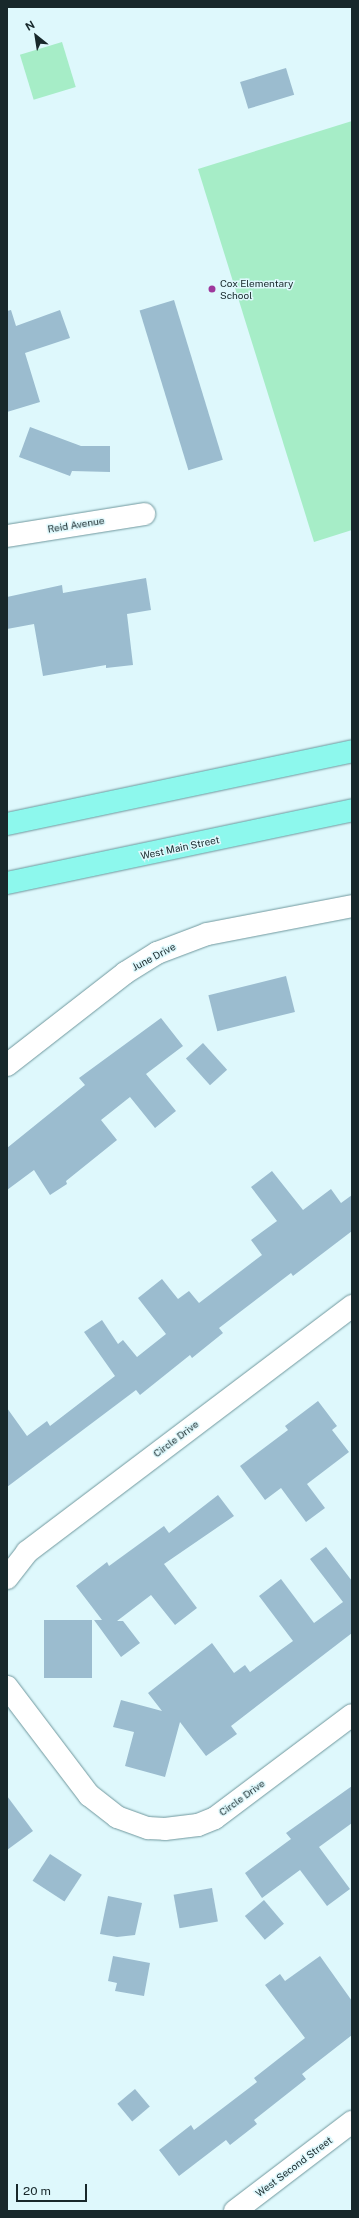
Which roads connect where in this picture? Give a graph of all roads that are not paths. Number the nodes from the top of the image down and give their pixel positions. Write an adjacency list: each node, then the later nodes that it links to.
1 (144, 514): 2 (street, Reid Avenue)
2 (7, 536)
3 (352, 751): 5 (main road)
4 (352, 810): 6 (main road, West Main Street)
5 (7, 824)
6 (7, 883)
7 (352, 906): 8 (street, June Drive)
8 (7, 1065)
9 (352, 1306): 10 (street, Circle Drive)
10 (7, 1578)
11 (7, 1687): 12 (street, Circle Drive)
12 (352, 1715)
13 (352, 2122): 14 (street, West Second Street)
14 (235, 2211)

